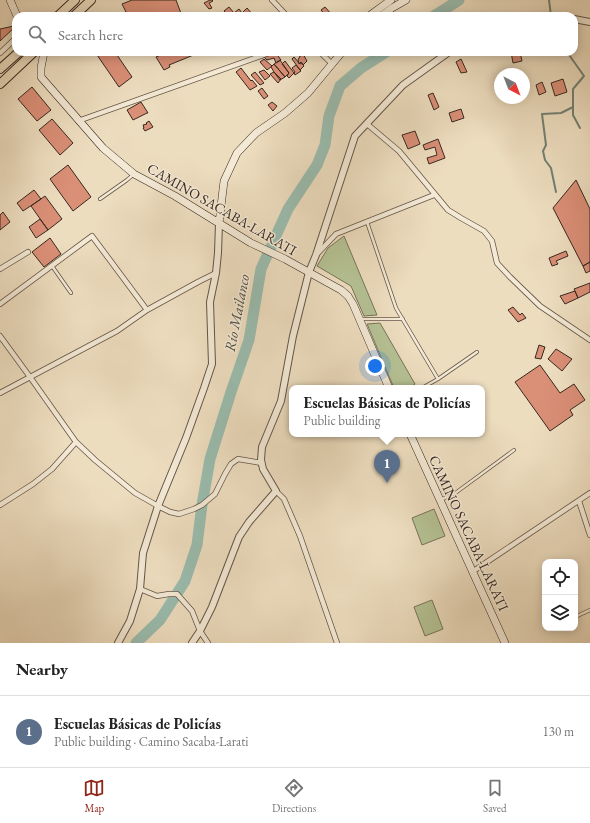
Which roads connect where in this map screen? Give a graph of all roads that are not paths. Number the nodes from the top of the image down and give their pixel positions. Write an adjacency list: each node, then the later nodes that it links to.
1 (10, 0): 7 (main road)
2 (75, 0): 8 (highway)
3 (91, 0): 9 (highway)
4 (272, 0): 10 (street)
5 (391, 0): 11 (main road)
6 (406, 0): 12 (main road)
7 (15, 12)
8 (62, 12)
9 (78, 12)
10 (283, 12)
11 (374, 12)
12 (387, 12)
13 (578, 20): 14 (street)
14 (590, 22)
15 (12, 42): 16 (street)
16 (0, 53)
17 (15, 56): 25 (highway)
18 (30, 56): 26 (highway)
19 (43, 56): 27 (main road, CAMINO SACABA-LARATI)
20 (261, 56): 27 (street)
21 (324, 56): 24 (street)
22 (339, 56): 24 (main road)
23 (444, 56): 28 (street)
24 (332, 64): 33 (main road)
25 (0, 69)
26 (0, 84)
27 (78, 121): 29 (main road, CAMINO SACABA-LARATI)
28 (367, 124): 30 (street); 35 (street)
29 (134, 174): 31 (lane); 33 (main road, CAMINO SACABA-LARATI)
30 (434, 195): 32 (street); 46 (street)
31 (100, 199)
32 (367, 222): 35 (street); 43 (lane)
33 (219, 223): 38 (main road, CAMINO SACABA-LARATI); 39 (street)
34 (28, 252): 37 (street)
35 (316, 255): 38 (street)
36 (52, 266): 40 (lane); 41 (street); 42 (street)
37 (0, 269)
38 (309, 272): 44 (main road, CAMINO SACABA-LARATI); 56 (street)
39 (216, 273): 42 (street); 62 (street)
40 (71, 293)
41 (0, 304)
42 (147, 310): 48 (street)
43 (403, 319): 44 (lane); 49 (lane)
44 (360, 320): 50 (main road, CAMINO SACABA-LARATI)
45 (0, 336): 48 (street)
46 (590, 340)
47 (477, 352): 49 (lane)
48 (30, 377): 52 (street); 54 (street)
49 (438, 379): 51 (lane)
50 (388, 385)
51 (427, 385)
52 (0, 393)
53 (411, 437): 59 (main road, CAMINO SACABA-LARATI)
54 (76, 442): 61 (street); 62 (street)
55 (514, 450): 59 (lane)
56 (262, 463): 57 (street); 62 (street)
57 (276, 491): 68 (street); 72 (street)
58 (590, 493): 60 (street)
59 (440, 500): 64 (main road, CAMINO SACABA-LARATI)
60 (579, 501): 63 (street); 64 (street)
61 (0, 505)
62 (158, 506): 65 (street)
63 (590, 535)
64 (472, 572): 73 (main road, CAMINO SACABA-LARATI)
65 (140, 589): 68 (street); 69 (street)
66 (590, 610): 67 (lane)
67 (578, 616)
68 (200, 631): 70 (street); 71 (street)
69 (118, 643)
70 (192, 643)
71 (208, 643)
72 (336, 643)
73 (505, 643)

